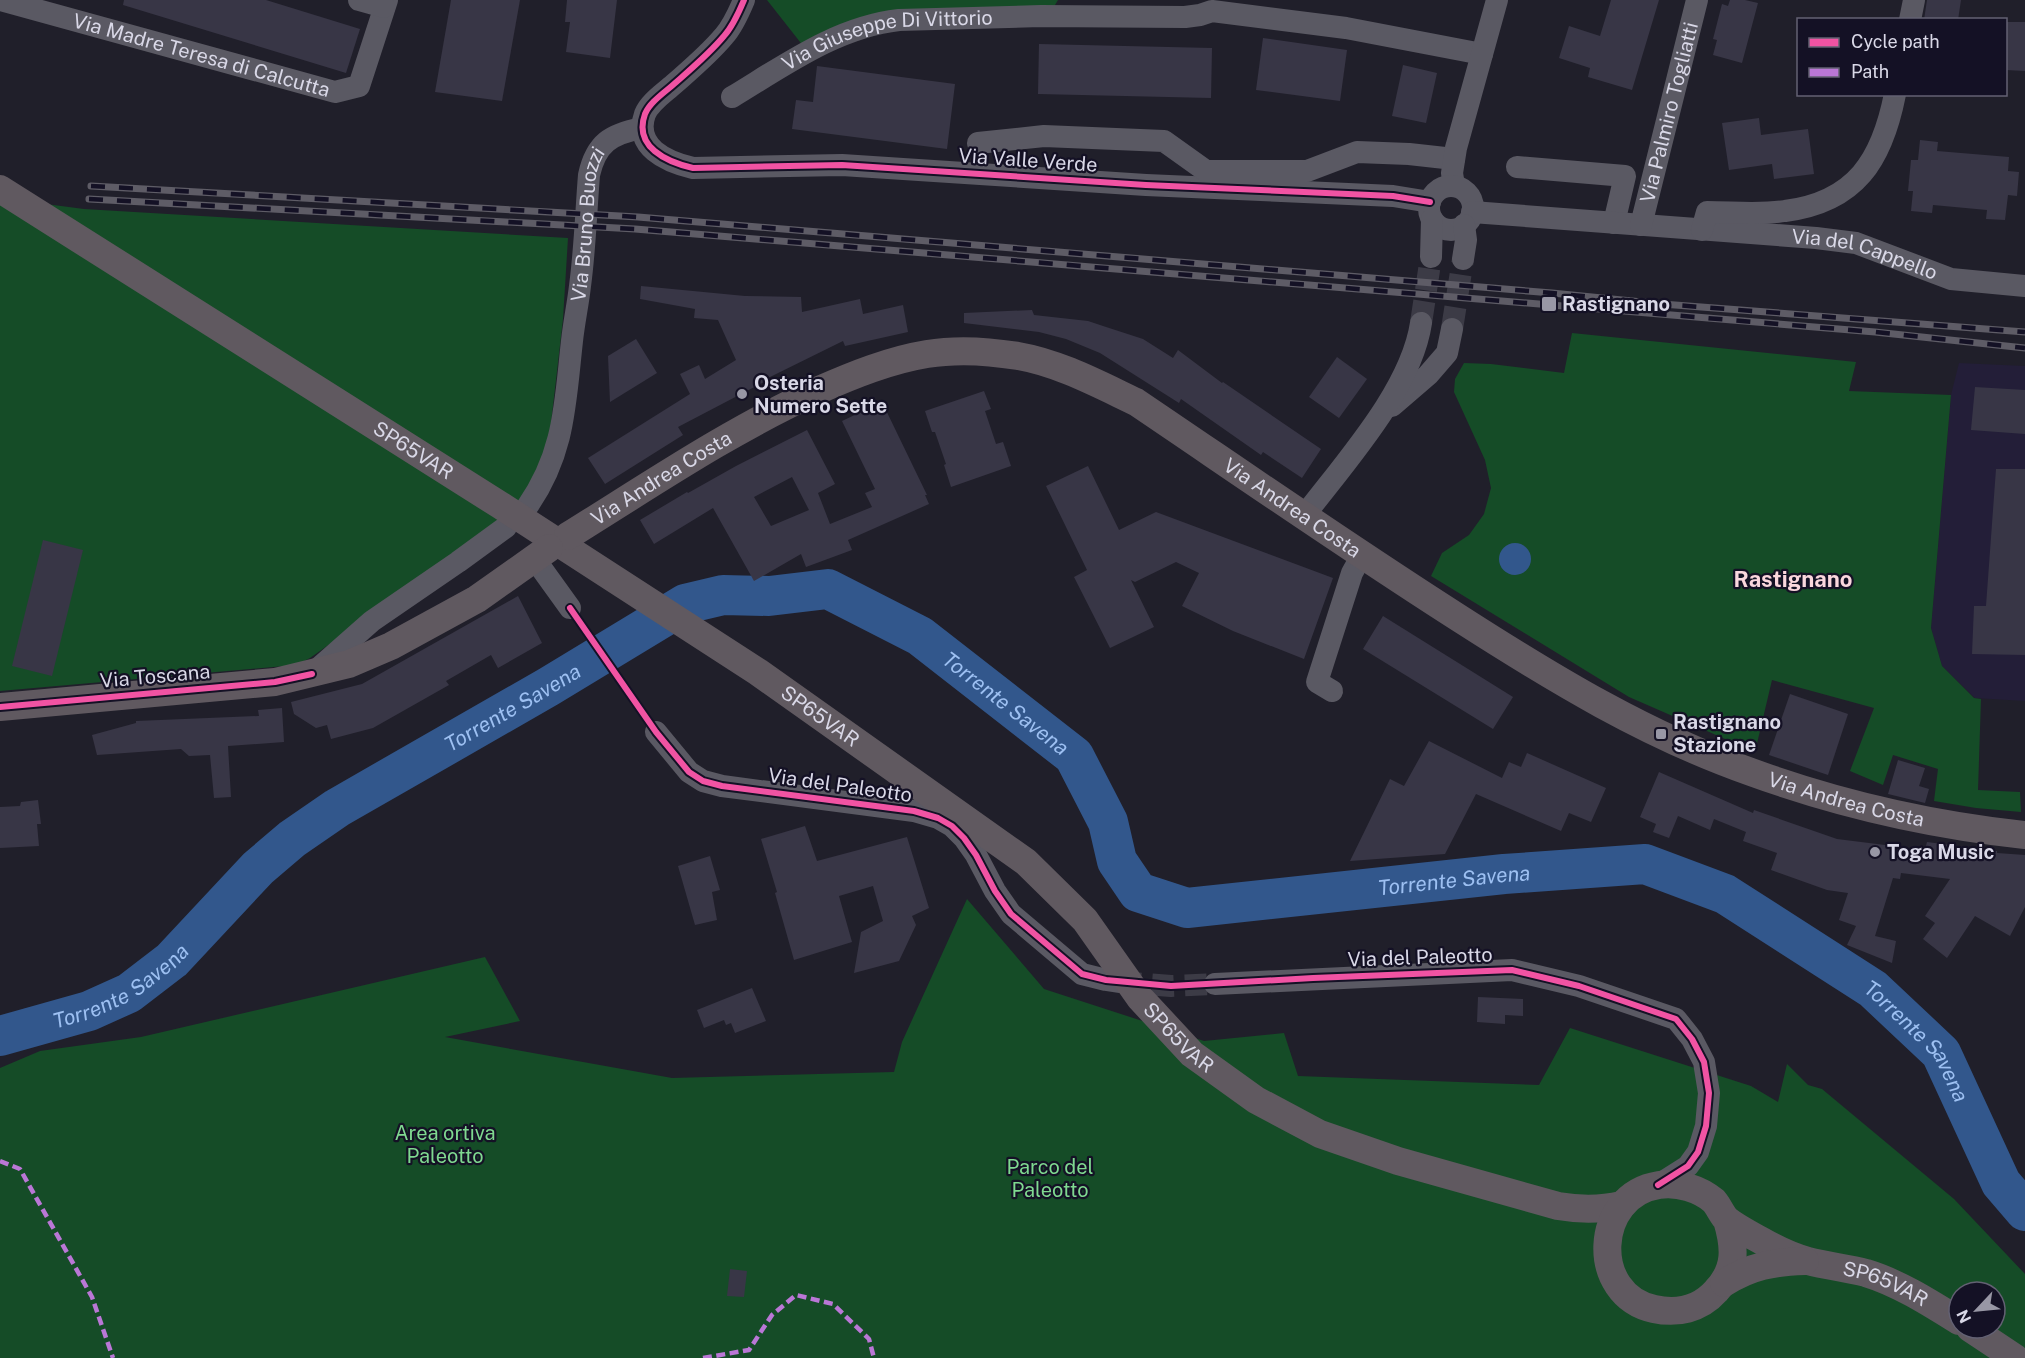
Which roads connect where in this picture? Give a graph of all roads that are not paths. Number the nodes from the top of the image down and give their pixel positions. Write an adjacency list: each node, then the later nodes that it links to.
1 (1, 0): 7 (street, Via Madre Teresa di Calcutta)
2 (359, 0): 7 (street, Via Madre Teresa di Calcutta)
3 (744, 0): 13 (street)
4 (1497, 0): 10 (street)
5 (1697, 0): 22 (street, Via Palmiro Togliatti)
6 (1914, 0): 9 (street)
7 (385, 4)
8 (1215, 6): 10 (street, Via Giuseppe Di Vittorio); 12 (street, Via Giuseppe Di Vittorio)
9 (1910, 18)
10 (1482, 54): 15 (street)
11 (1895, 96): 23 (street, Via del Cappello)
12 (732, 97)
13 (642, 128): 19 (street, Via Valle Verde); 30 (street, Via Bruno Buozzi)
14 (978, 143): 15 (street)
15 (1454, 159): 17 (street)
16 (1517, 167): 21 (street)
17 (1454, 186): 19 (street); 20 (street)
18 (0, 189): 30 (main road, SP65VAR)
19 (1431, 210): 20 (street, Via Valle Verde); 24 (street)
20 (1468, 219): 21 (street, Via del Cappello); 25 (street)
21 (1614, 223): 22 (street, Via del Cappello)
22 (1641, 225): 23 (street, Via del Cappello)
23 (1702, 230): 26 (street, Via del Cappello)
24 (1431, 257)
25 (1463, 259)
26 (2025, 286)
27 (1421, 323): 29 (street)
28 (1452, 328): 29 (street)
29 (1377, 418): 31 (street)
30 (511, 513): 35 (street, Via Bruno Buozzi); 45 (main road, SP65VAR)
31 (1304, 516): 32 (main road, Via Andrea Costa); 33 (main road, Via Andrea Costa)
32 (550, 547): 34 (street); 35 (main road, Via Toscana)
33 (1362, 555): 36 (street); 39 (main road, Via Andrea Costa)
34 (570, 608)
35 (312, 674): 37 (main road, Via Toscana)
36 (1332, 691)
37 (0, 707)
38 (656, 732): 40 (street, Via del Paleotto)
39 (2025, 835)
40 (1119, 981)
41 (1215, 984): 42 (street, Via del Paleotto)
42 (1698, 1152): 43 (street, Via del Paleotto); 46 (street, Via del Paleotto)
43 (1658, 1185): 44 (main road); 46 (main road)
44 (1622, 1205): 45 (main road); 47 (main road)
45 (1558, 1206): 47 (main road)
46 (1721, 1211): 48 (main road); 49 (main road)
47 (1607, 1258): 49 (main road)
48 (1807, 1261): 49 (main road); 50 (main road, SP65VAR)
49 (1724, 1283)
50 (1947, 1314)
51 (1988, 1340): 52 (main road)
52 (2015, 1358)

